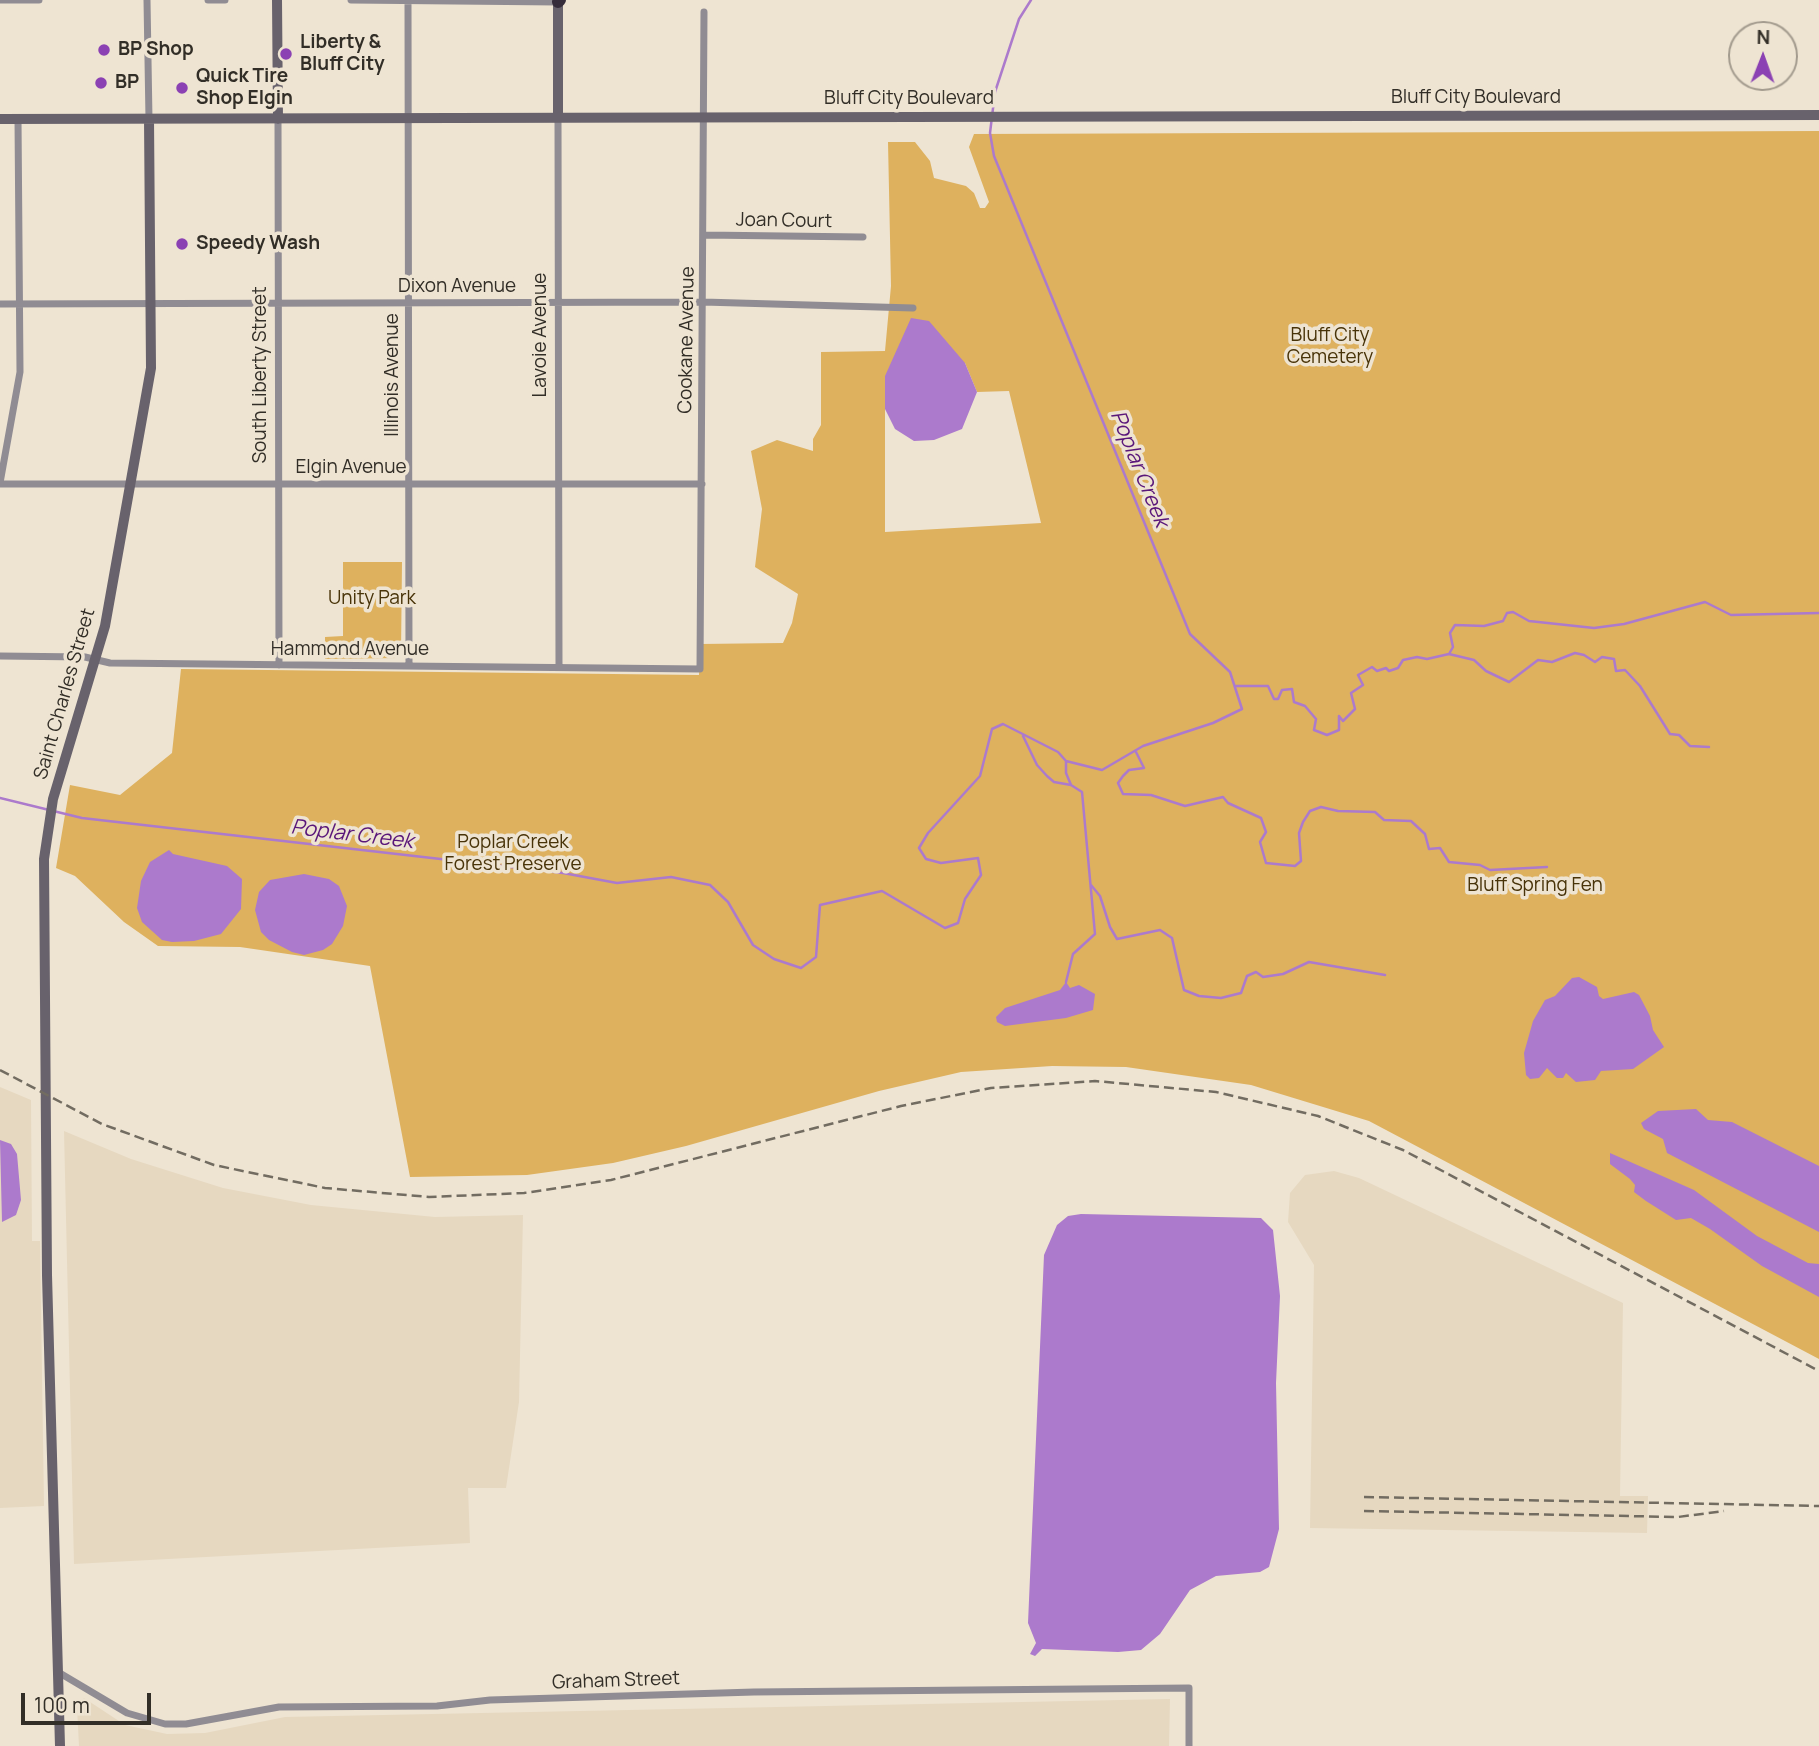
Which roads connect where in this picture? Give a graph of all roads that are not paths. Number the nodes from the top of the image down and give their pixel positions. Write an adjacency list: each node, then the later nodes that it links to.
1 (0, 0): 2 (street)
2 (38, 0)
3 (147, 0): 17 (street, Saint Charles Street)
4 (208, 0): 5 (street)
5 (225, 0)
6 (277, 0): 18 (main road, South Liberty Street)
7 (351, 0): 8 (street)
8 (408, 1): 9 (street); 14 (street, Illinois Avenue)
9 (559, 1): 15 (main road, Lavoie Avenue)
10 (704, 12): 12 (street, Cookane Avenue)
11 (1819, 115): 12 (main road, Bluff City Boulevard)
12 (705, 116): 15 (main road, Bluff City Boulevard); 19 (street, Cookane Avenue)
13 (18, 118): 16 (main road, Bluff City Boulevard); 17 (main road, Bluff City Boulevard); 26 (street)
14 (407, 118): 15 (main road, Bluff City Boulevard); 18 (main road, Bluff City Boulevard); 21 (street, Illinois Avenue)
15 (558, 118): 24 (street, Lavoie Avenue)
16 (0, 119)
17 (149, 119): 18 (main road, Bluff City Boulevard); 27 (main road, Saint Charles Street)
18 (278, 119): 23 (street, South Liberty Street)
19 (704, 235): 20 (street, Joan Court); 22 (street, Cookane Avenue)
20 (863, 237)
21 (408, 302): 23 (street, Dixon Avenue); 24 (street, Dixon Avenue); 31 (street, Illinois Avenue)
22 (703, 302): 24 (street, Dixon Avenue); 28 (street, Dixon Avenue); 33 (street, Cookane Avenue)
23 (279, 303): 27 (street, Dixon Avenue); 34 (street, South Liberty Street)
24 (558, 303): 32 (street, Lavoie Avenue)
25 (0, 304): 26 (street, Dixon Avenue)
26 (21, 304): 27 (street, Dixon Avenue); 29 (street)
27 (150, 304): 30 (main road, Saint Charles Street)
28 (913, 308)
29 (0, 483): 30 (street, Elgin Avenue)
30 (129, 484): 34 (street, Elgin Avenue); 36 (main road, Saint Charles Street)
31 (408, 484): 32 (street, Elgin Avenue); 34 (street, Elgin Avenue); 38 (street, Illinois Avenue)
32 (559, 484): 33 (street, Elgin Avenue); 39 (street, Lavoie Avenue)
33 (702, 484): 40 (street, Cookane Avenue)
34 (279, 485): 37 (street, South Liberty Street)
35 (0, 656): 36 (street, Hammond Avenue)
36 (95, 660): 37 (street, Hammond Avenue); 41 (main road, Saint Charles Street)
37 (279, 665): 38 (street, Hammond Avenue)
38 (409, 666): 39 (street, Hammond Avenue)
39 (559, 667): 40 (street, Hammond Avenue)
40 (700, 669)
41 (58, 1672): 42 (main road, Saint Charles Street); 43 (street, Graham Street)
42 (60, 1746)
43 (1189, 1746)

